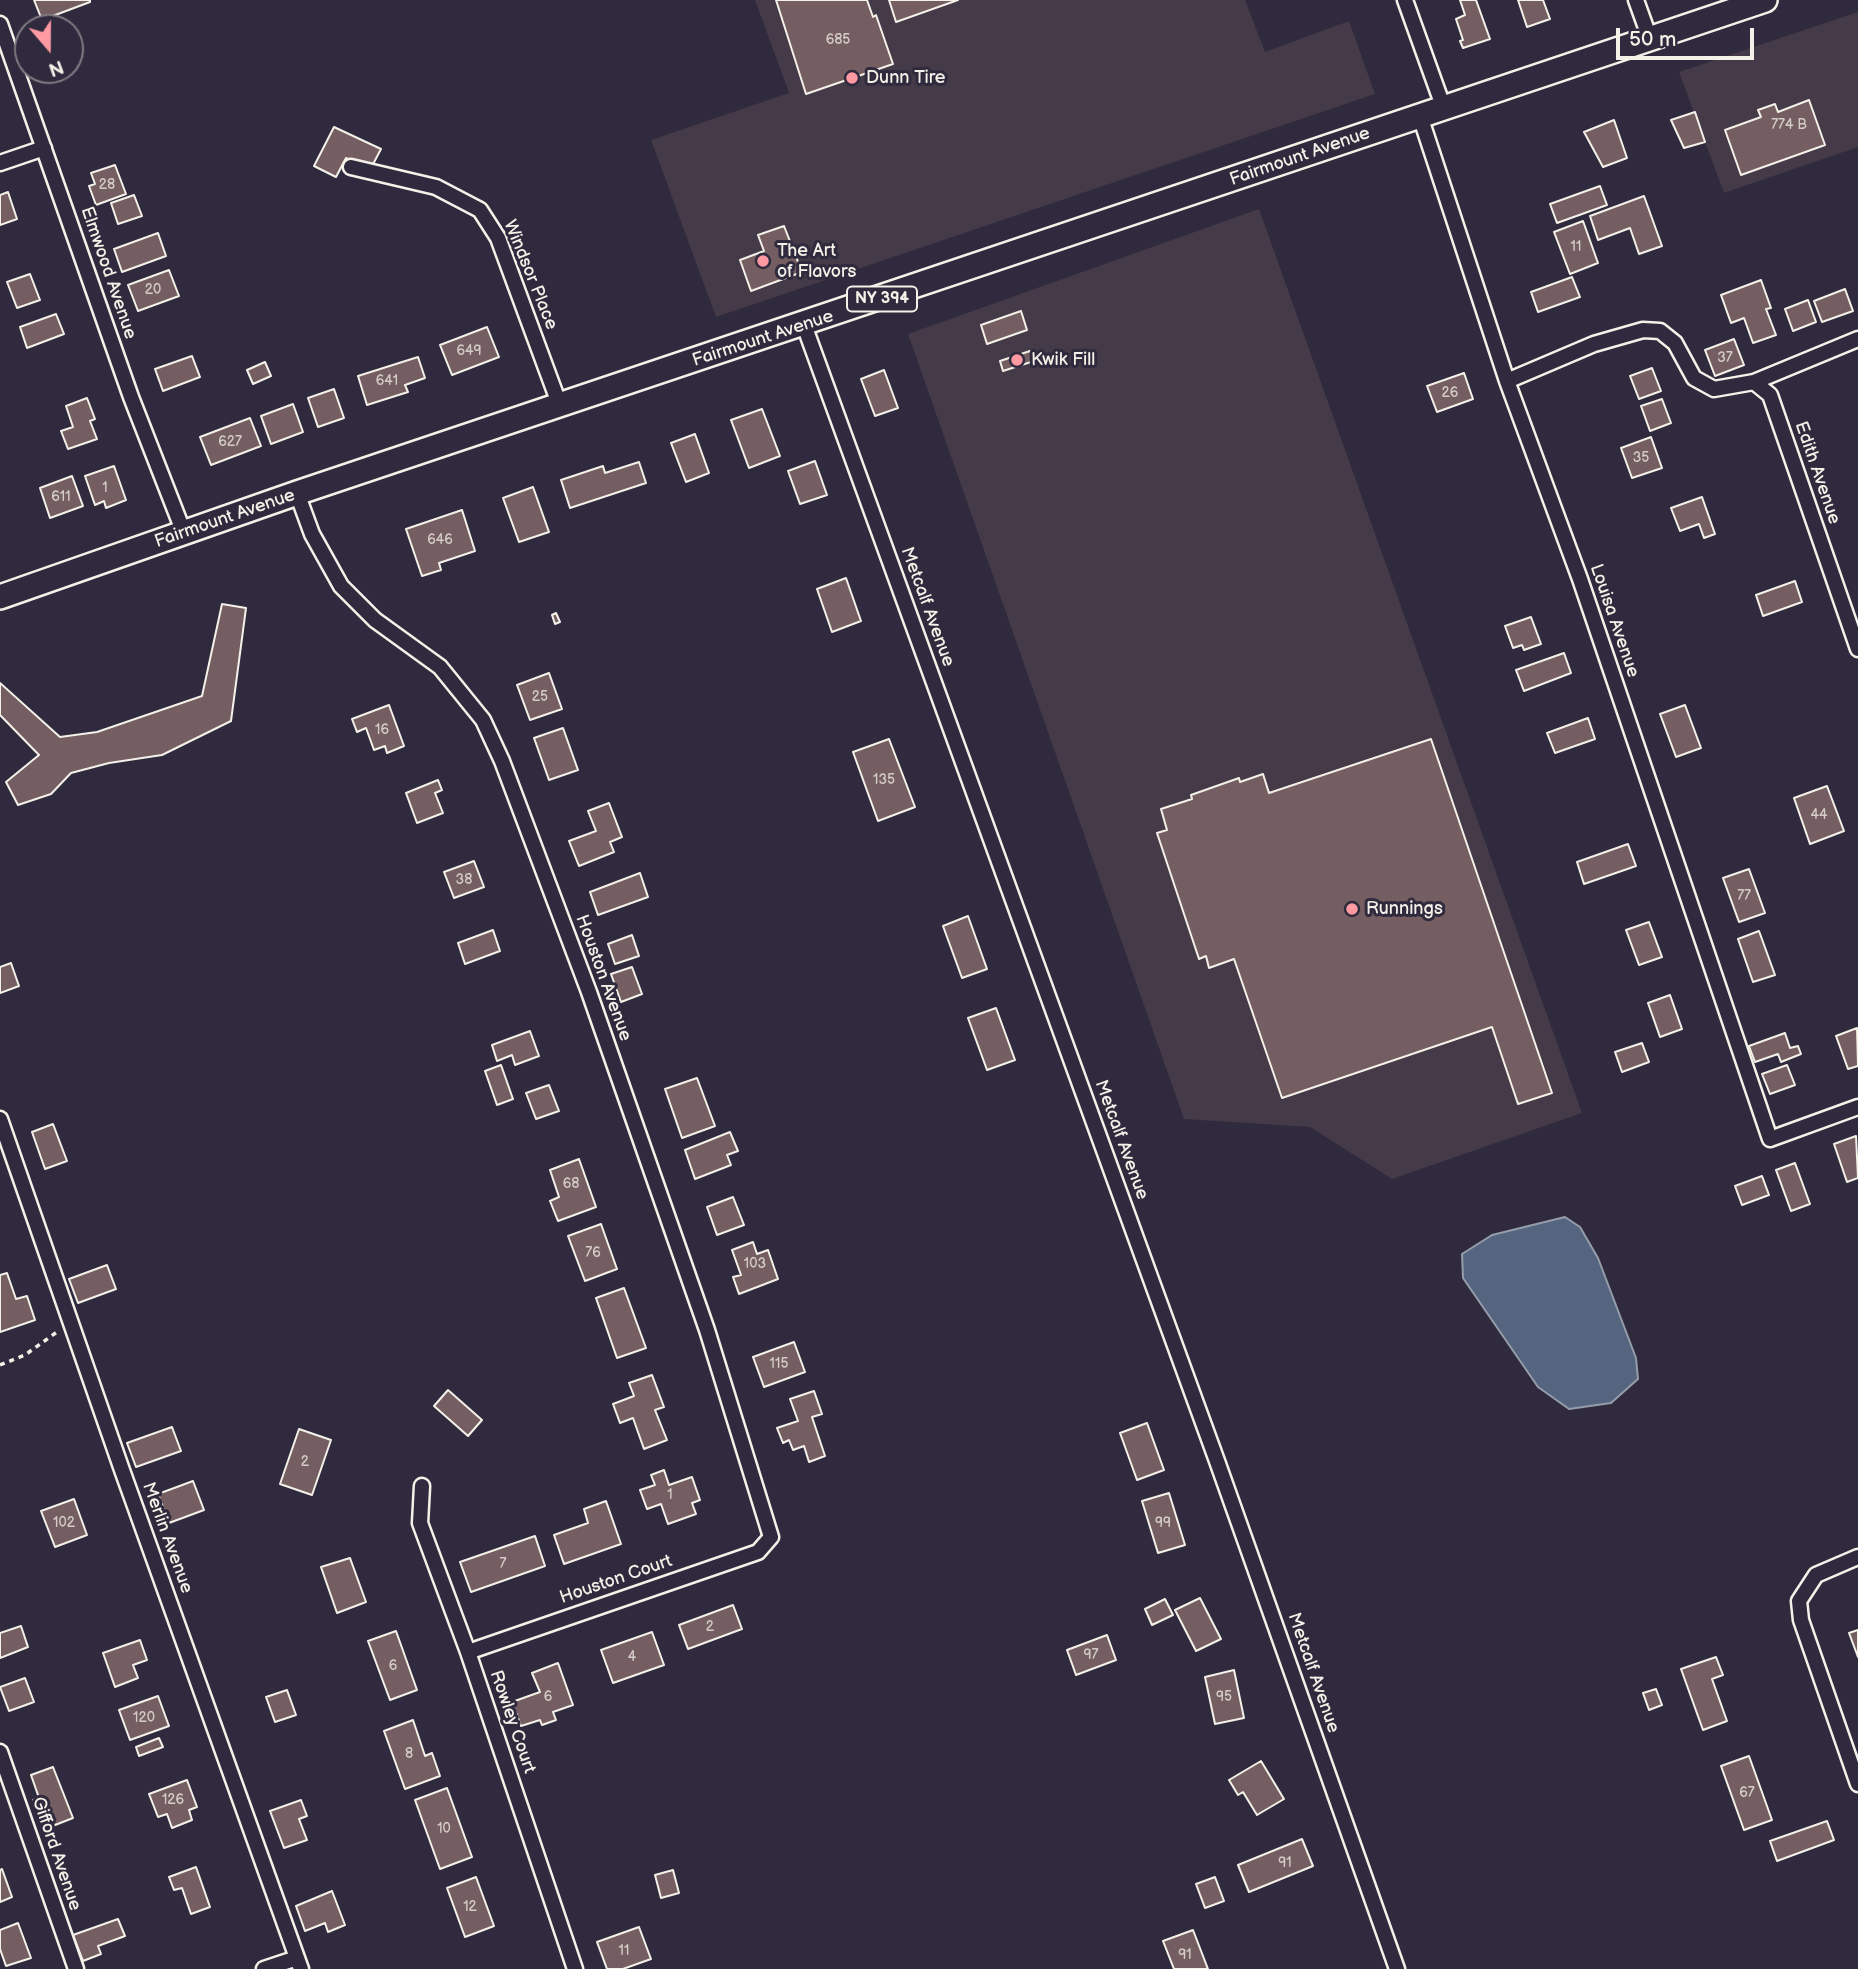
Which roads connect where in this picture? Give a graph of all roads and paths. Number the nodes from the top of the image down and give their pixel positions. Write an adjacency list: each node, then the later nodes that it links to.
1 (1405, 0): 6 (street)
2 (1636, 0): 5 (street)
3 (1765, 0): 5 (main road, Fairmount Avenue / NY 394)
4 (0, 24): 8 (street, Elmwood Avenue)
5 (1650, 39): 6 (main road, Fairmount Avenue / NY 394)
6 (1443, 106): 7 (main road, Fairmount Avenue / NY 394)
7 (1420, 116): 11 (main road, Fairmount Avenue / NY 394); 13 (street, Louisa Avenue)
8 (44, 148): 9 (street); 17 (street, Elmwood Avenue)
9 (0, 163)
10 (351, 167): 15 (street, Windsor Place)
11 (804, 325): 15 (main road, Fairmount Avenue / NY 394); 34 (street, Metcalf Avenue)
12 (1858, 339): 14 (street)
13 (1507, 381): 14 (street); 20 (street, Louisa Avenue)
14 (1760, 386): 19 (street, Edith Avenue)
15 (560, 406): 16 (main road, Fairmount Avenue / NY 394)
16 (297, 493): 17 (main road, Fairmount Avenue / NY 394); 25 (street, Houston Avenue)
17 (184, 533): 18 (main road, Fairmount Avenue / NY 394)
18 (0, 597)
19 (1858, 649)
20 (1858, 1107)
21 (0, 1119): 22 (street, Merlin Avenue)
22 (71, 1323): 23 (path); 30 (street, Merlin Avenue)
23 (0, 1365)
24 (422, 1486): 27 (street, Rowley Court)
25 (771, 1537): 27 (street, Houston Court)
26 (1858, 1557): 29 (street)
27 (468, 1652): 33 (street, Rowley Court)
28 (0, 1752): 31 (street, Gifford Avenue)
29 (1858, 1784)
30 (299, 1963): 32 (street)
31 (76, 1969)
32 (264, 1969)
33 (575, 1969)
34 (1397, 1969)

